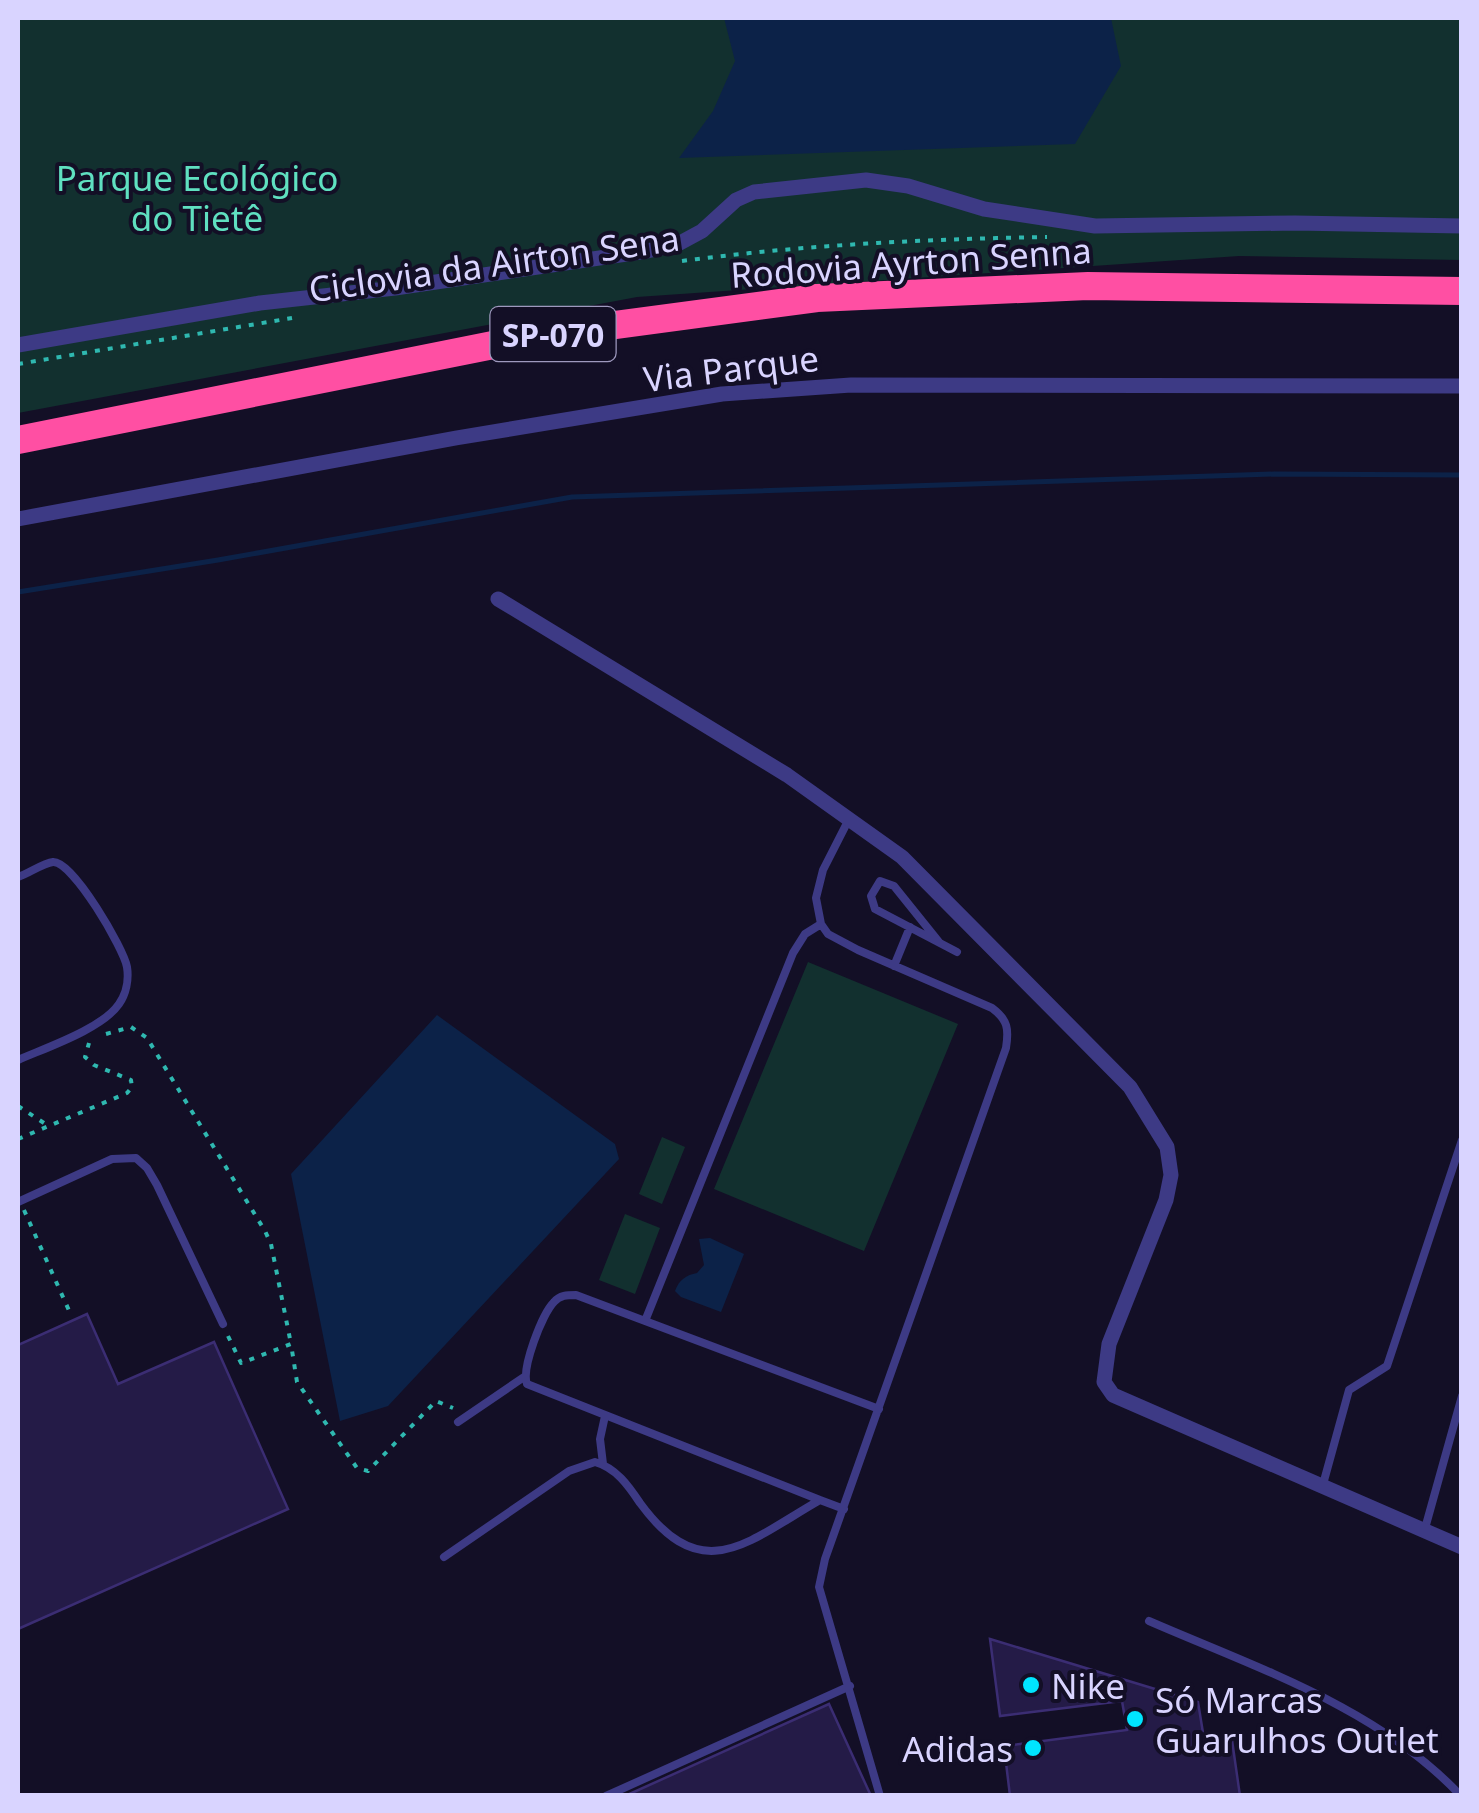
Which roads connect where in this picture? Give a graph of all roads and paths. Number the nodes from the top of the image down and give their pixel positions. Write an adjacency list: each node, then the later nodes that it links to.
1 (1462, 226): 6 (street)
2 (1062, 237): 3 (path, Ciclovia da Airton Sena)
3 (683, 260)
4 (1462, 291): 9 (highway, Rodovia Ayrton Senna / SP-070)
5 (291, 318): 7 (path, Ciclovia da Airton Sena)
6 (18, 345)
7 (18, 364)
8 (1462, 386): 10 (street, Via Parque)
9 (18, 440)
10 (18, 520)
11 (498, 598): 12 (street)
12 (850, 818): 14 (lane); 35 (street)
13 (18, 878): 19 (lane)
14 (820, 924): 18 (lane); 26 (lane)
15 (910, 928): 16 (lane); 16 (lane); 18 (lane)
16 (940, 942): 17 (lane)
17 (956, 952)
18 (894, 966): 31 (lane)
19 (18, 1060)
20 (18, 1106): 21 (path)
21 (49, 1126): 22 (path); 28 (path)
22 (18, 1139)
23 (1462, 1140): 35 (lane)
24 (18, 1202): 25 (path); 27 (lane)
25 (71, 1315)
26 (644, 1321): 29 (lane); 31 (lane)
27 (223, 1324): 28 (path)
28 (291, 1344): 33 (path)
29 (524, 1377): 32 (lane); 33 (lane)
30 (1462, 1396): 38 (lane)
31 (879, 1408): 37 (lane)
32 (604, 1416): 34 (lane); 36 (lane)
33 (461, 1420)
34 (603, 1464): 36 (lane); 40 (lane)
35 (1322, 1488): 38 (street)
36 (820, 1500): 37 (lane)
37 (844, 1509): 42 (lane)
38 (1424, 1532): 39 (street)
39 (1462, 1547)
40 (444, 1557)
41 (1150, 1622): 45 (lane)
42 (850, 1686): 43 (lane); 44 (lane)
43 (606, 1796)
44 (880, 1796)
45 (1462, 1796)

